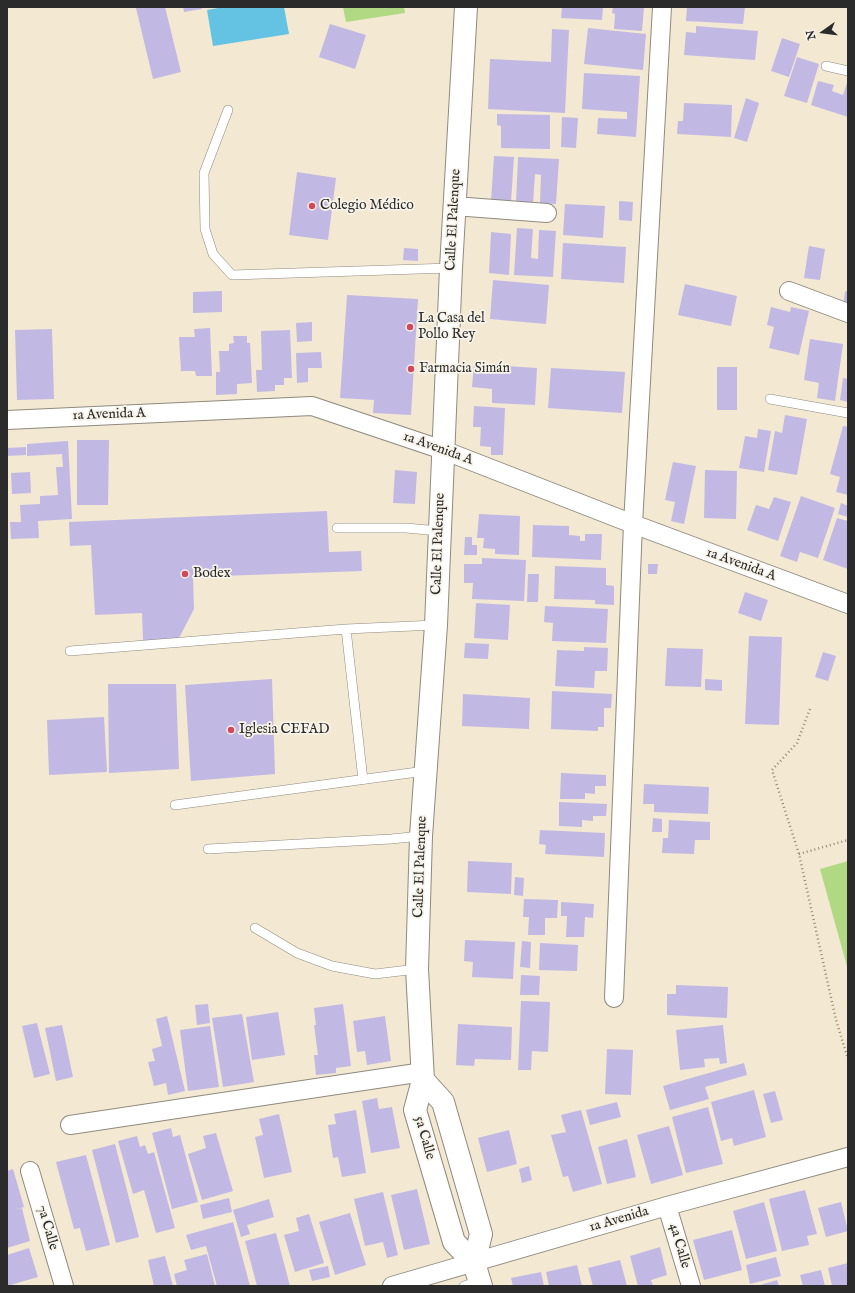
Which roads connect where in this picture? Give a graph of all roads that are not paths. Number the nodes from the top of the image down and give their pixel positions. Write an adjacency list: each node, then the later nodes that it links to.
1 (466, 7): 6 (street, Calle El Palenque)
2 (662, 7): 15 (street)
3 (826, 66): 4 (lane)
4 (848, 71)
5 (228, 110): 8 (lane)
6 (454, 206): 7 (street); 8 (street, Calle El Palenque)
7 (547, 213)
8 (451, 268): 14 (street, Calle El Palenque)
9 (789, 291): 10 (street)
10 (848, 313)
11 (770, 399): 12 (lane)
12 (848, 413)
13 (7, 420): 14 (street, 1a Avenida A)
14 (443, 450): 15 (street, 1a Avenida A); 17 (street, Calle El Palenque)
15 (633, 524): 18 (street, 1a Avenida A); 29 (street)
16 (337, 528): 17 (lane)
17 (439, 530): 19 (street, Calle El Palenque)
18 (848, 604)
19 (436, 625): 20 (lane); 22 (street, Calle El Palenque)
20 (346, 629): 21 (lane); 23 (lane)
21 (70, 651)
22 (425, 771): 23 (lane); 25 (street, Calle El Palenque)
23 (363, 780): 24 (lane)
24 (175, 805)
25 (421, 836): 26 (lane); 28 (street, Calle El Palenque)
26 (208, 849)
27 (255, 928): 28 (lane)
28 (417, 969): 30 (street, Calle El Palenque)
29 (614, 998)
30 (423, 1076): 31 (street); 35 (street, 5a Calle); 35 (street, 5a Calle)
31 (70, 1125)
32 (848, 1157): 34 (street, 1a Avenida)
33 (30, 1171): 36 (street, 7a Calle)
34 (667, 1206): 35 (street, 1a Avenida); 38 (street, 4a Calle)
35 (474, 1279): 37 (street, 1a Avenida)
36 (64, 1286)
37 (392, 1286)
38 (691, 1286)

